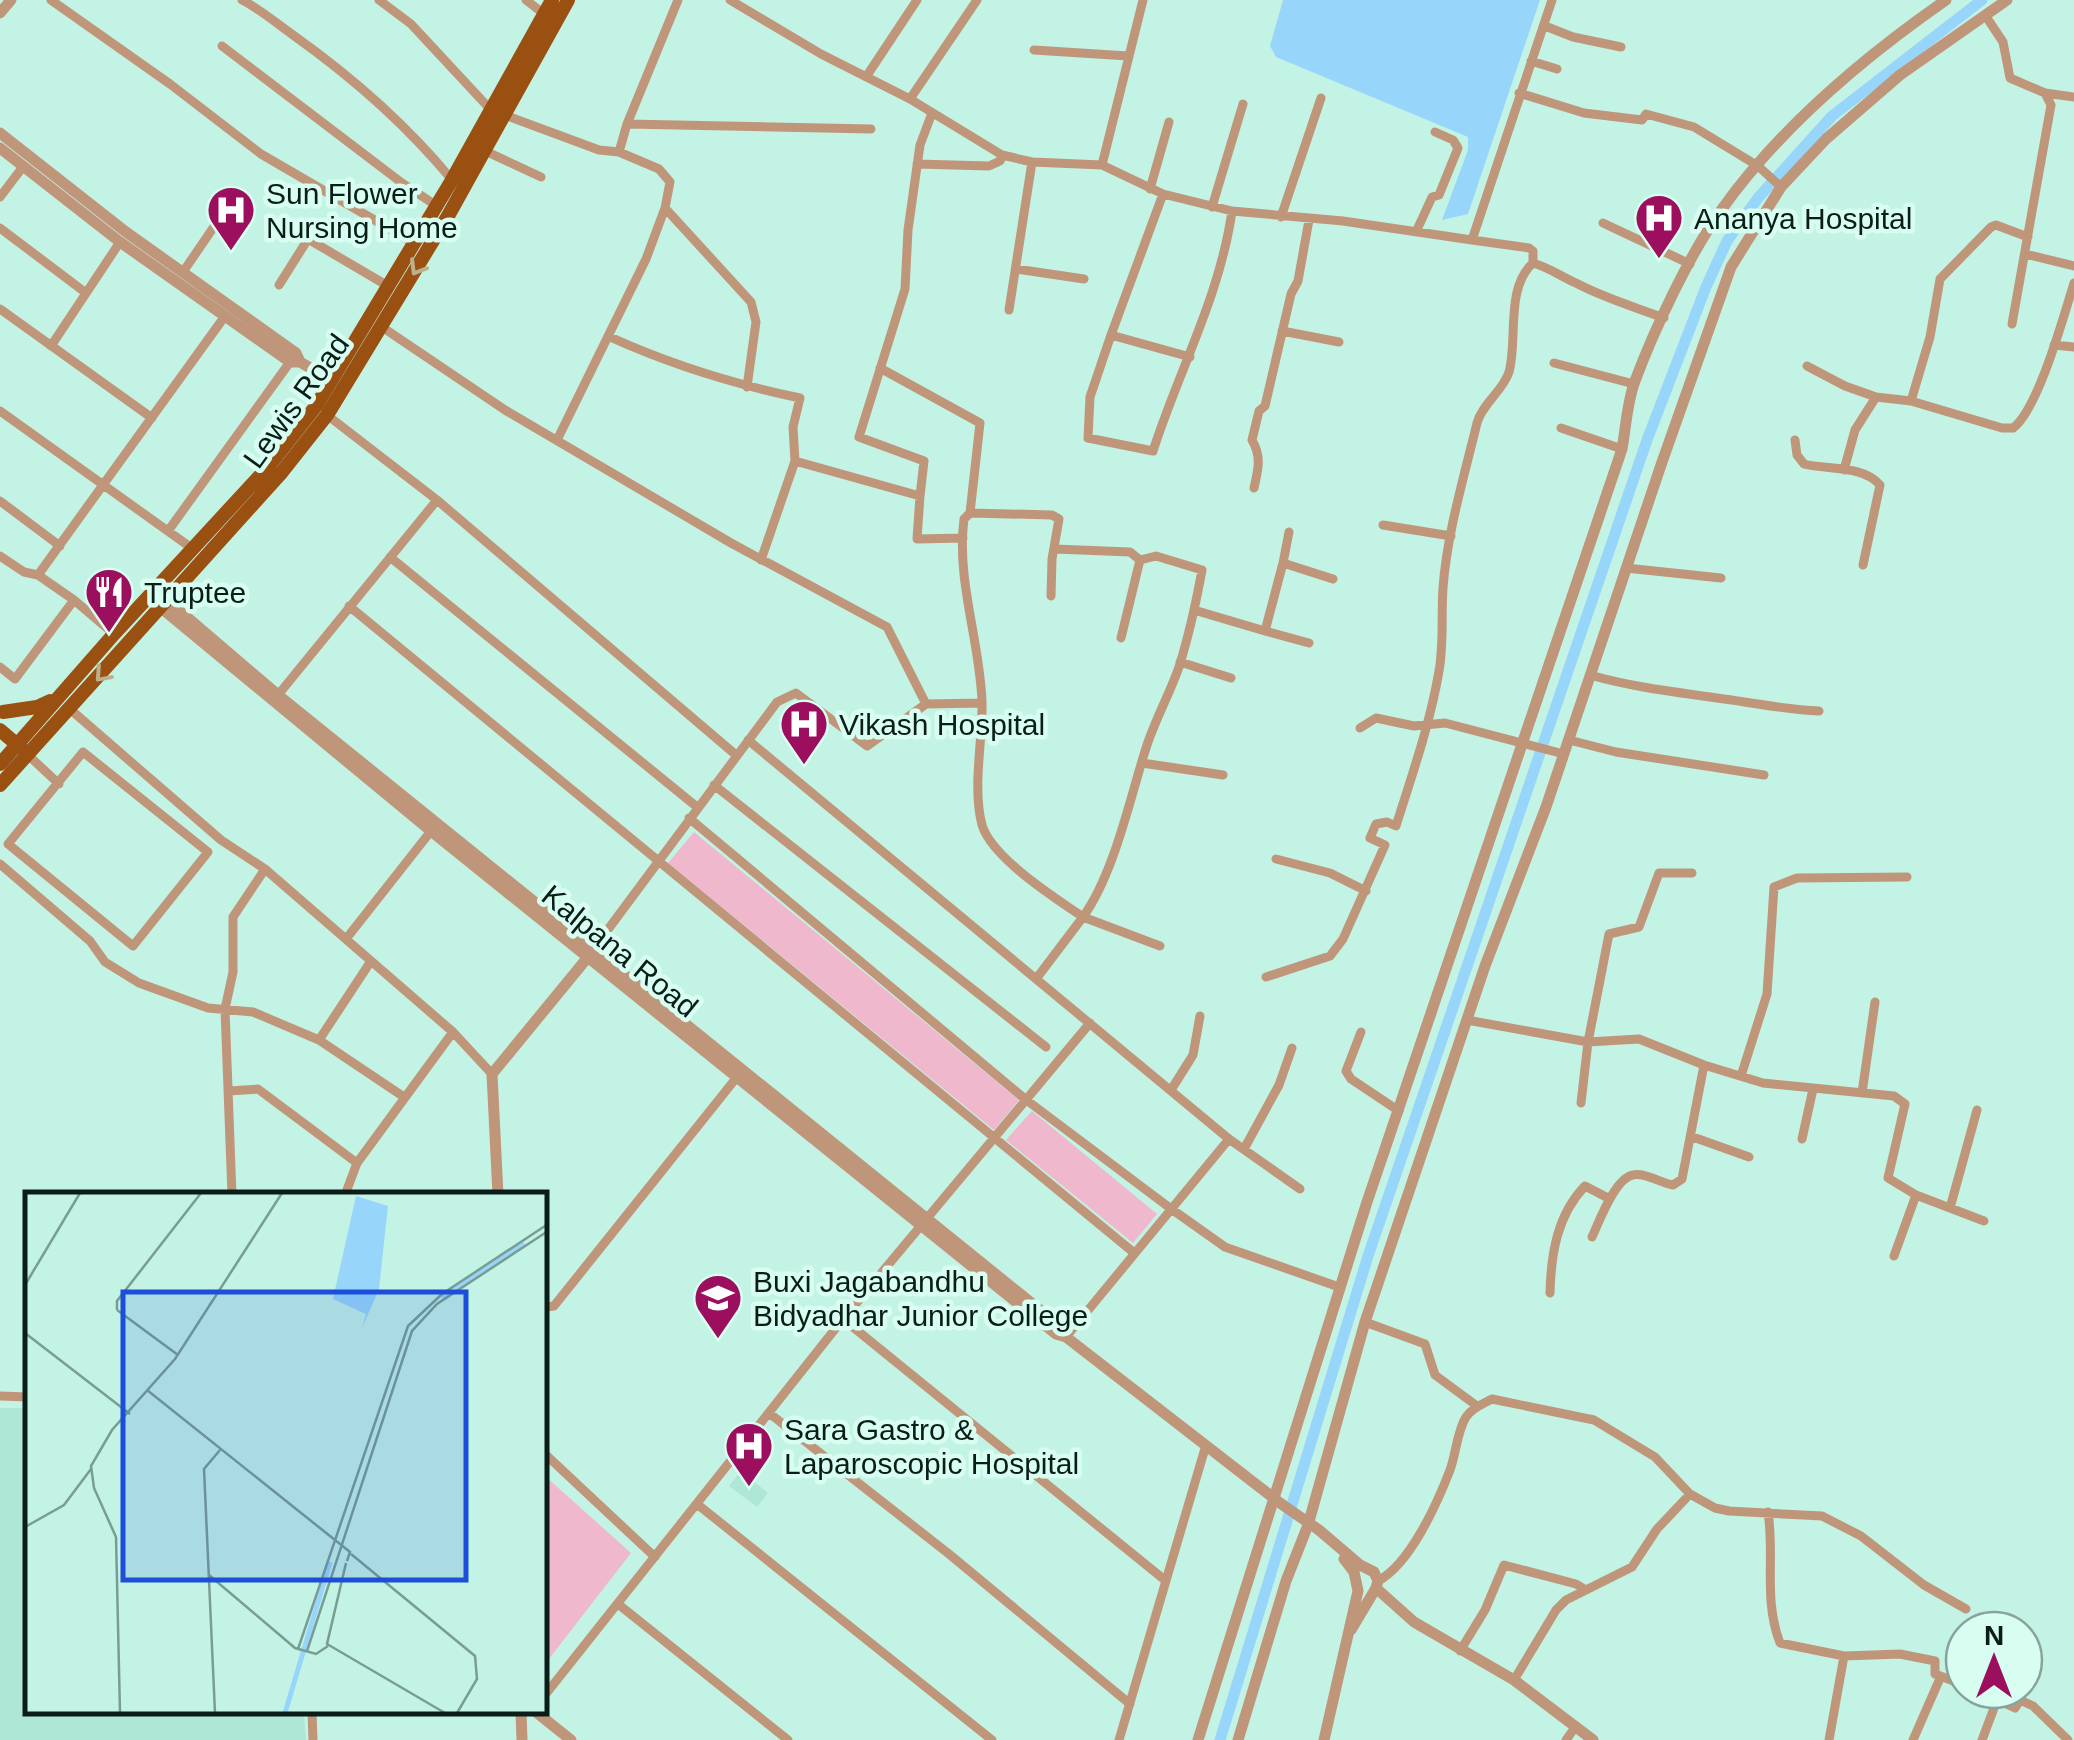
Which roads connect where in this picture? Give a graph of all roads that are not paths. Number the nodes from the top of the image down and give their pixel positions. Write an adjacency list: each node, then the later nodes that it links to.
1 (10, 0): 16 (street)
2 (50, 0): 68 (street)
3 (242, 0): 50 (street)
4 (379, 0): 33 (street)
5 (526, 0): 15 (street)
6 (568, 0): 26 (main road, Lewis Road)
7 (678, 0): 36 (street)
8 (730, 0): 25 (street)
9 (918, 0): 25 (street)
10 (977, 0): 31 (street)
11 (1143, 0): 22 (street)
12 (1552, 0): 18 (street)
13 (1946, 0): 48 (street)
14 (2007, 0): 17 (street)
15 (548, 7): 26 (main road, Lewis Road)
16 (0, 13)
17 (1984, 16): 28 (street); 51 (street)
18 (1545, 26): 20 (street); 23 (street)
19 (222, 46): 55 (street)
20 (1621, 47)
21 (1034, 50): 22 (street)
22 (1128, 56): 46 (street)
23 (1531, 61): 24 (street); 27 (street)
24 (1557, 69)
25 (866, 77): 31 (street)
26 (514, 80): 33 (main road, Lewis Road)
27 (1518, 93): 48 (street); 66 (street)
28 (2045, 93): 29 (street); 65 (street)
29 (2074, 96)
30 (1321, 98): 60 (street)
31 (910, 99): 34 (street)
32 (1243, 104): 56 (street)
33 (496, 112): 41 (main road, Lewis Road); 42 (street); 50 (main road, Lewis Road)
34 (932, 114): 43 (street); 45 (street)
35 (1169, 122): 52 (street)
36 (626, 124): 37 (street); 42 (street)
37 (871, 129)
38 (1435, 132): 64 (street)
39 (0, 133): 74 (street)
40 (0, 148): 47 (street)
41 (483, 150): 49 (street); 85 (main road, Lewis Road, one-way to 85)
42 (619, 152): 57 (street)
43 (1002, 155): 44 (street); 45 (street)
44 (1032, 162): 46 (street); 73 (street)
45 (917, 164): 97 (street)
46 (1102, 165): 52 (street)
47 (22, 168): 54 (street); 67 (street)
48 (1761, 169): 51 (street); 71 (street)
49 (541, 178)
50 (452, 180): 55 (main road, Lewis Road)
51 (1780, 186): 132 (street)
52 (1150, 189): 53 (street)
53 (1163, 194): 56 (street); 87 (street)
54 (0, 197)
55 (438, 206): 68 (main road, Lewis Road)
56 (1212, 207): 59 (street)
57 (664, 208): 88 (street); 100 (street)
58 (226, 209): 74 (street)
59 (1232, 211): 60 (street); 93 (street)
60 (1281, 217): 61 (street)
61 (1309, 220): 64 (street); 86 (street)
62 (1603, 223): 71 (street)
63 (0, 228): 79 (street)
64 (1416, 232): 66 (street)
65 (2028, 237): 69 (street); 102 (street)
66 (1472, 240): 70 (street)
67 (120, 242): 79 (street); 82 (street)
68 (414, 243): 78 (main road, Lewis Road)
69 (2025, 254): 72 (street); 84 (street)
70 (1534, 263): 83 (street); 121 (street)
71 (1690, 264): 83 (street)
72 (2074, 266)
73 (1016, 269): 75 (street); 81 (street)
74 (182, 272): 94 (street)
75 (1084, 279)
76 (2074, 283): 90 (street)
77 (279, 286): 78 (street)
78 (388, 286): 98 (main road, Lewis Road)
79 (86, 293): 91 (street)
80 (0, 309): 91 (street)
81 (1010, 310)
82 (225, 316): 94 (street); 105 (street)
83 (1664, 318): 99 (street)
84 (2012, 324)
85 (382, 326): 104 (main road, Lewis Road); 107 (street)
86 (1282, 332): 89 (street); 113 (street)
87 (1111, 336): 93 (street); 93 (street)
88 (610, 337): 100 (street); 107 (street)
89 (1339, 342)
90 (2054, 345): 92 (street); 102 (street)
91 (51, 346): 105 (street)
92 (2074, 348)
93 (1190, 357)
94 (295, 362): 98 (street); 119 (street)
95 (1554, 363): 99 (street)
96 (1807, 366): 101 (street)
97 (880, 368): 114 (street); 117 (street)
98 (333, 382): 124 (main road, Lewis Road)
99 (1634, 384): 109 (street)
100 (747, 387): 110 (street)
101 (1876, 397): 102 (street); 111 (street)
102 (1911, 401)
103 (1, 415): 112 (street)
104 (326, 415): 115 (street); 139 (main road, Lewis Road)
105 (152, 418): 112 (street)
106 (1561, 428): 109 (street)
107 (557, 440): 128 (street)
108 (1795, 440): 111 (street)
109 (1622, 449): 164 (street)
110 (794, 462): 114 (street); 128 (street)
111 (1844, 470): 131 (street)
112 (103, 483): 119 (street); 123 (street)
113 (1254, 488)
114 (920, 496): 122 (street)
115 (437, 500): 127 (street); 167 (street)
116 (0, 501): 123 (street)
117 (970, 513): 122 (street); 125 (street)
118 (1383, 526): 121 (street)
119 (168, 531): 124 (street)
120 (1290, 532): 130 (street)
121 (1451, 536): 157 (street)
122 (963, 538): 152 (street)
123 (60, 546): 133 (street)
124 (193, 549): 136 (main road, Lewis Road)
125 (1054, 549): 129 (street); 137 (street)
126 (0, 556): 133 (street)
127 (390, 557): 140 (street); 175 (street)
128 (760, 560): 153 (street)
129 (1140, 560): 141 (street); 144 (street)
130 (1283, 563): 135 (street); 142 (street)
131 (1863, 566)
132 (1626, 568): 134 (street); 148 (street)
133 (38, 574): 138 (street)
134 (1721, 578)
135 (1333, 580)
136 (151, 593): 139 (street, Kalpana Road); 143 (main road, Lewis Road)
137 (1051, 596)
138 (74, 600): 143 (street); 147 (street)
139 (165, 605): 150 (street, Kalpana Road); 154 (main road, Lewis Road, one-way to 154); 177 (street, Kalpana Road)
140 (349, 606): 150 (street); 179 (street)
141 (1194, 610): 142 (street); 146 (street)
142 (1265, 631): 145 (street)
143 (114, 634): 151 (main road, Lewis Road)
144 (1120, 638)
145 (1308, 643)
146 (1180, 662): 149 (street); 168 (street)
147 (0, 667)
148 (1590, 675): 156 (street); 162 (street)
149 (1231, 678)
150 (278, 695): 188 (street, Kalpana Road)
151 (58, 696): 155 (main road); 158 (main road, Lewis Road)
152 (982, 703): 153 (street); 185 (street)
153 (926, 704): 161 (street)
154 (71, 710): 163 (main road, Lewis Road); 181 (street)
155 (1, 711): 158 (main road)
156 (1818, 711)
157 (1428, 724): 159 (street); 164 (street); 184 (street)
158 (31, 727): 163 (main road); 165 (main road, Lewis Road)
159 (1360, 728)
160 (0, 730): 165 (main road)
161 (748, 740): 167 (street); 191 (street)
162 (1568, 740): 166 (street); 171 (street)
163 (42, 741): 165 (main road, Lewis Road)
164 (1529, 744): 166 (street); 214 (street)
165 (23, 750): 169 (main road, Lewis Road); 172 (street); 173 (main road, Lewis Road)
166 (1557, 752): 195 (street)
167 (736, 755): 174 (street)
168 (1142, 763): 170 (street); 185 (street)
169 (0, 764)
170 (1223, 775)
171 (1764, 775)
172 (59, 784): 172 (street)
173 (0, 785)
174 (714, 785): 175 (street); 201 (street)
175 (697, 807): 176 (street)
176 (689, 818): 179 (street); 212 (street)
177 (431, 831): 186 (street); 188 (street, Kalpana Road)
178 (1276, 859): 184 (street)
179 (658, 860): 188 (street); 216 (street)
180 (0, 864): 193 (street)
181 (265, 869): 186 (street); 193 (street)
182 (1692, 873): 200 (street)
183 (1907, 877): 205 (street)
184 (1366, 890): 190 (street)
185 (1084, 916): 187 (street); 191 (street)
186 (346, 939): 189 (street)
187 (1160, 946)
188 (591, 952): 204 (street); 206 (street, Kalpana Road); 232 (street, Kalpana Road)
189 (371, 961): 197 (street); 199 (street)
190 (1266, 976)
191 (1036, 979): 196 (street)
192 (1874, 1002): 210 (street)
193 (226, 1009): 199 (street); 209 (street)
194 (1200, 1016): 208 (street)
195 (1467, 1020): 200 (street); 240 (street)
196 (1090, 1023): 208 (street); 212 (street)
197 (453, 1032): 204 (street); 211 (street)
198 (1360, 1032): 214 (street)
199 (319, 1040): 211 (street)
200 (1588, 1042): 203 (street); 213 (street)
201 (1046, 1047)
202 (1292, 1048): 220 (street)
203 (1704, 1065): 205 (street); 217 (street)
204 (492, 1074): 226 (street)
205 (1741, 1076): 207 (street)
206 (737, 1077): 232 (street, Kalpana Road); 238 (street)
207 (1813, 1089): 210 (street); 219 (street)
208 (1171, 1090): 218 (street)
209 (229, 1091): 222 (street); 224 (street)
210 (1862, 1093): 227 (street)
211 (404, 1097): 222 (street)
212 (1025, 1099): 216 (street); 229 (street)
213 (1581, 1104)
214 (1399, 1110): 237 (street)
215 (1977, 1110): 230 (street)
216 (993, 1137): 232 (street); 234 (street)
217 (1692, 1137): 221 (street); 228 (street)
218 (1229, 1138): 220 (street); 229 (street)
219 (1802, 1139)
220 (1244, 1149): 223 (street)
221 (1749, 1158)
222 (357, 1163): 225 (street)
223 (1300, 1189)
224 (232, 1192)
225 (346, 1192)
226 (498, 1192)
227 (1916, 1195): 230 (street); 235 (street)
228 (1610, 1199): 233 (street); 236 (street)
229 (1170, 1208): 234 (street); 237 (street)
230 (1950, 1208): 231 (street)
231 (1984, 1221)
232 (924, 1222): 239 (street); 241 (street, Kalpana Road)
233 (1592, 1236)
234 (1133, 1252): 241 (street)
235 (1894, 1256)
236 (1550, 1284)
237 (1340, 1287): 247 (street)
238 (548, 1307)
239 (843, 1319): 243 (street); 252 (street)
240 (1365, 1322): 242 (street); 250 (street)
241 (1066, 1337): 244 (street, Kalpana Road)
242 (1477, 1406): 246 (street); 254 (street)
243 (769, 1413): 248 (street); 265 (street)
244 (1206, 1445): 247 (street, Kalpana Road); 252 (street)
245 (548, 1457): 251 (street)
246 (1690, 1494): 249 (street); 255 (street)
247 (1277, 1501): 250 (street, Kalpana Road); 278 (street)
248 (697, 1504): 251 (street); 276 (street)
249 (1768, 1512): 257 (street); 260 (street)
250 (1305, 1522): 253 (street); 254 (street); 279 (street)
251 (655, 1557): 256 (street)
252 (1166, 1581): 265 (street)
253 (1358, 1587): 254 (street); 258 (street)
254 (1376, 1587): 258 (street); 259 (street)
255 (1586, 1590): 259 (street); 263 (street)
256 (618, 1604): 264 (street); 275 (street)
257 (1966, 1609)
258 (1351, 1630): 280 (street)
259 (1460, 1651): 263 (street)
260 (1844, 1656): 261 (street); 283 (street)
261 (1941, 1676): 262 (street); 284 (street)
262 (1944, 1677)
263 (1514, 1680): 271 (street)
264 (548, 1691)
265 (1130, 1704): 277 (street)
266 (1993, 1710): 285 (street)
267 (2037, 1710): 286 (street)
268 (312, 1715): 272 (street)
269 (521, 1715): 273 (street)
270 (540, 1715): 274 (street)
271 (1576, 1726): 281 (street); 282 (street)
272 (313, 1740)
273 (522, 1740)
274 (571, 1740)
275 (788, 1740)
276 (992, 1740)
277 (1119, 1740)
278 (1198, 1740)
279 (1238, 1740)
280 (1324, 1740)
281 (1566, 1740)
282 (1594, 1740)
283 (1830, 1740)
284 (1912, 1740)
285 (1982, 1740)
286 (2068, 1740)

